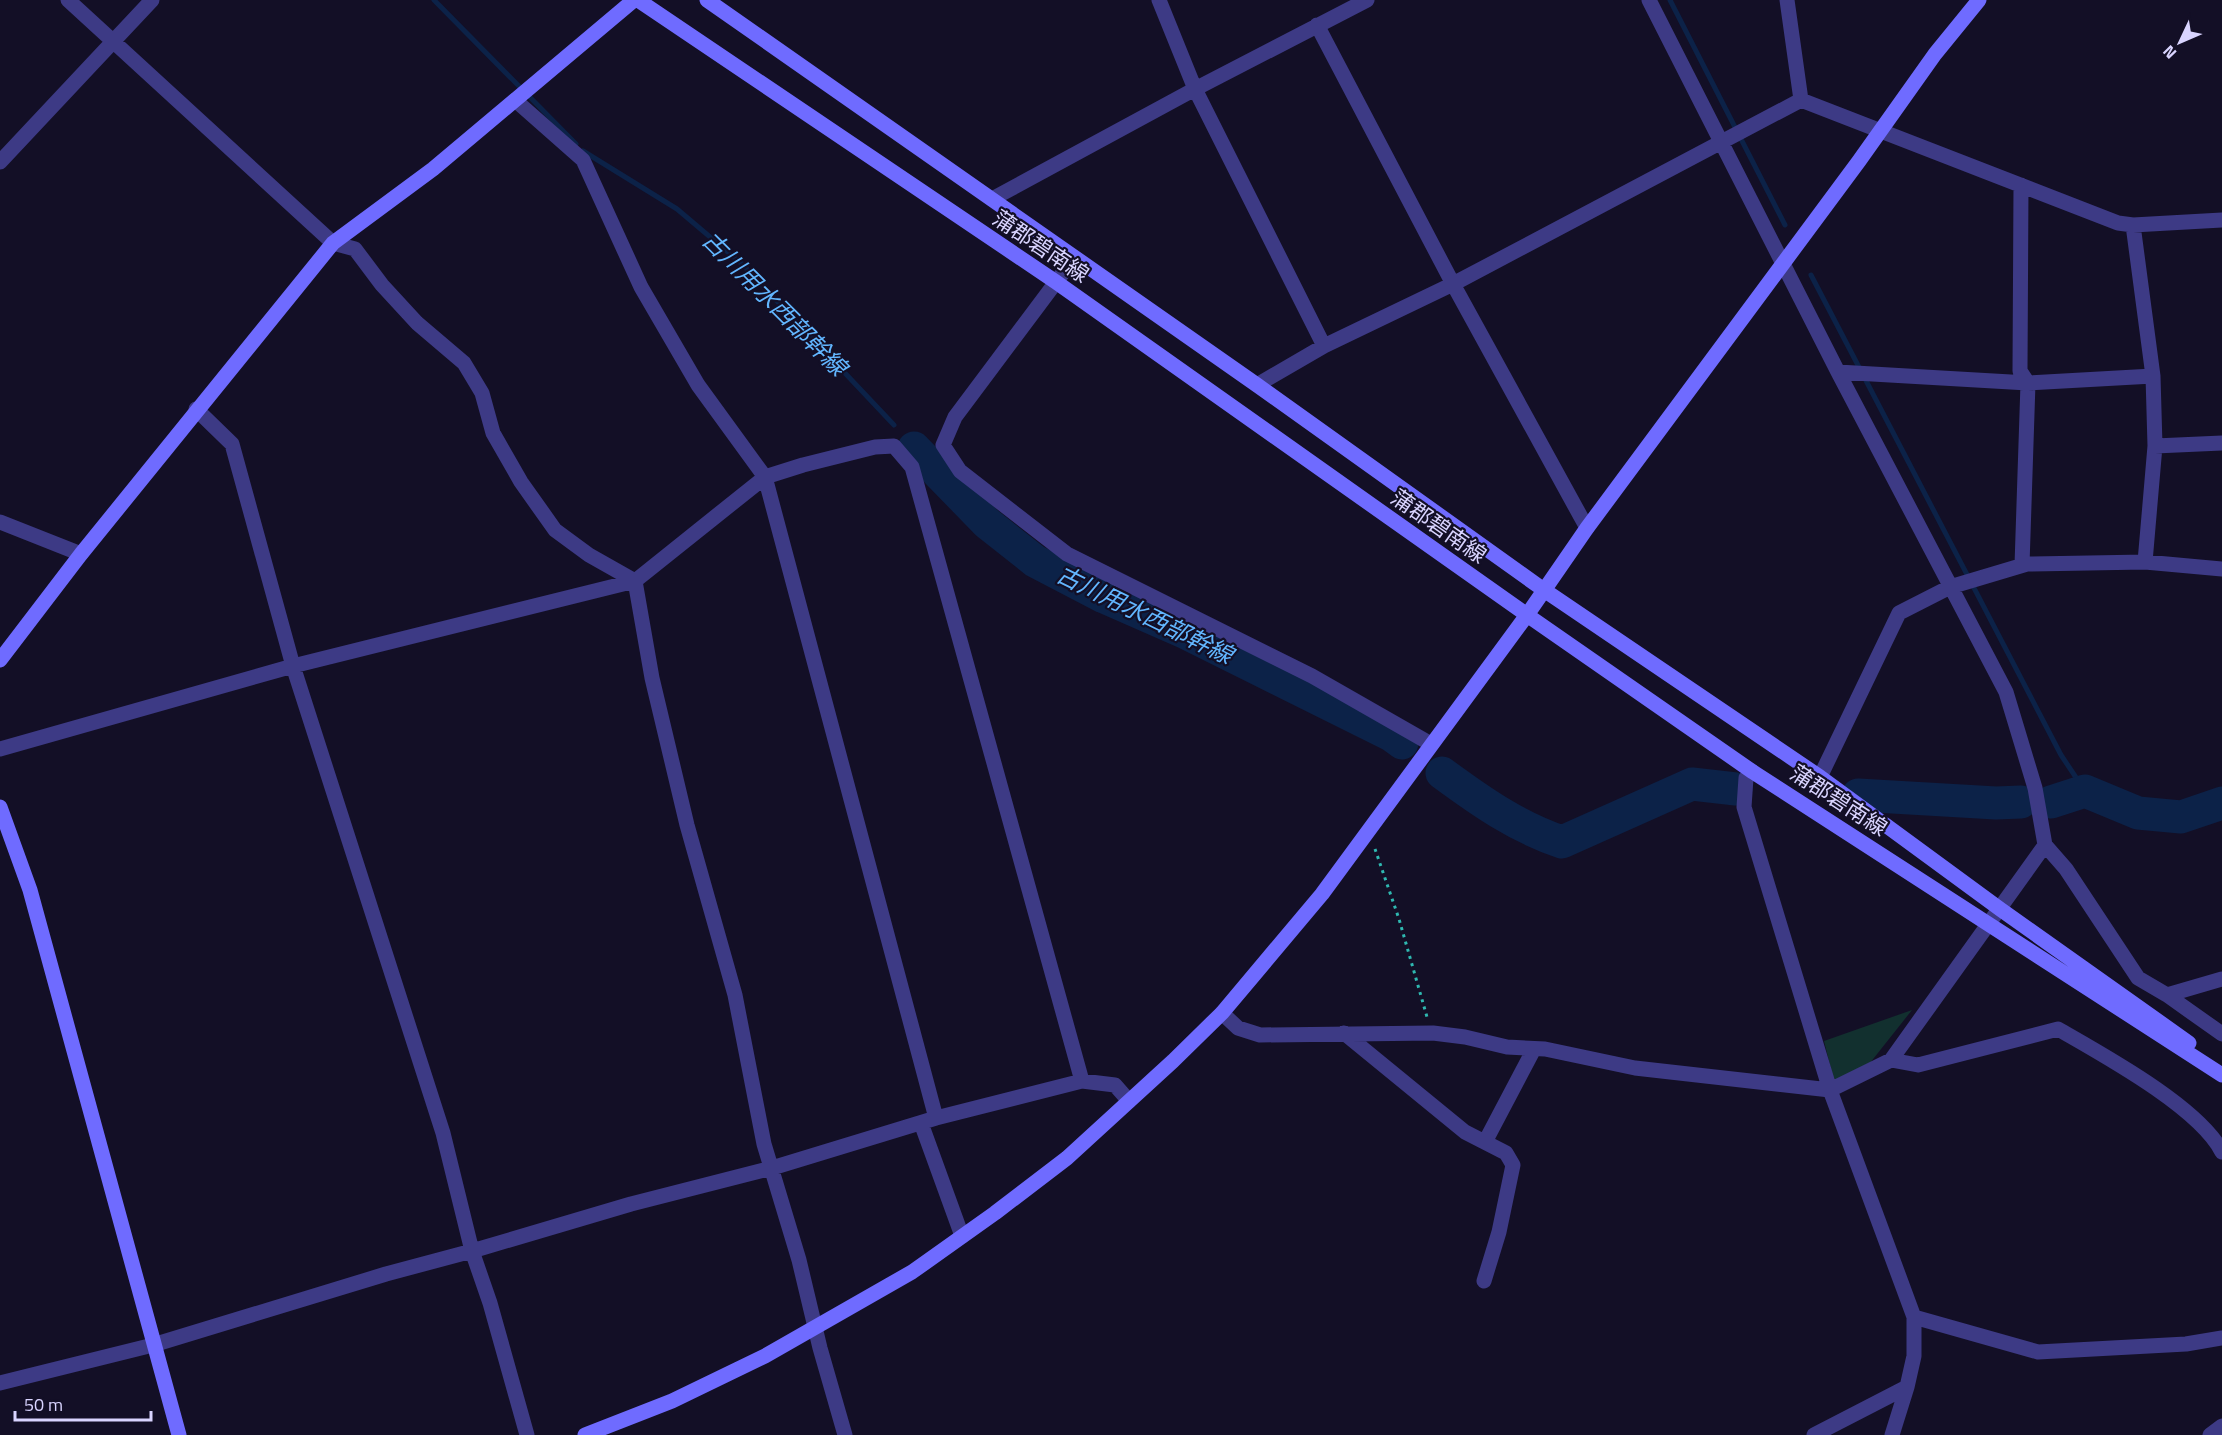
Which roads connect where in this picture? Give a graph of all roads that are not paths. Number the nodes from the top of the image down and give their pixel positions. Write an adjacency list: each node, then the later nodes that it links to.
1 (68, 0): 12 (street)
2 (152, 0): 12 (street)
3 (634, 0): 14 (main road)
4 (638, 0): 26 (main road, 蒲郡碧南線)
5 (707, 0): 20 (main road, 蒲郡碧南線)
6 (1158, 0): 13 (street)
7 (1367, 0): 11 (street)
8 (1649, 0): 17 (street)
9 (1787, 0): 15 (street)
10 (1980, 0): 16 (main road)
11 (1317, 25): 13 (street); 27 (street)
12 (113, 42): 18 (street); 23 (street)
13 (1196, 89): 20 (street); 28 (street)
14 (515, 99): 23 (main road); 36 (street)
15 (1801, 100): 16 (street); 17 (street)
16 (1881, 131): 19 (street); 25 (main road)
17 (1731, 137): 25 (street); 27 (street)
18 (0, 162)
19 (2021, 185): 22 (street); 31 (street)
20 (992, 199): 24 (main road, 蒲郡碧南線)
21 (2222, 220): 22 (street)
22 (2133, 225): 30 (street)
23 (333, 243): 33 (main road); 43 (street)
24 (1074, 258): 26 (street); 32 (main road, 蒲郡碧南線)
25 (1784, 263): 29 (street); 38 (main road)
26 (1056, 282): 46 (main road, 蒲郡碧南線); 49 (street)
27 (1453, 284): 28 (street); 38 (street)
28 (1324, 346): 32 (street)
29 (1843, 372): 31 (street); 44 (street)
30 (2153, 376): 31 (street); 35 (street)
31 (2028, 383): 41 (street)
32 (1257, 385): 45 (main road, 蒲郡碧南線)
33 (196, 409): 39 (main road); 48 (street)
34 (2222, 443): 35 (street)
35 (2155, 446): 40 (street)
36 (765, 477): 43 (street); 66 (street); 69 (street)
37 (0, 522): 39 (street)
38 (1587, 528): 45 (main road)
39 (81, 554): 47 (main road)
40 (2145, 562): 41 (street); 42 (street)
41 (2022, 566): 44 (street)
42 (2222, 569)
43 (635, 581): 48 (street); 72 (street)
44 (1955, 586): 52 (street); 54 (street)
45 (1544, 590): 46 (main road); 52 (main road, 蒲郡碧南線)
46 (1527, 615): 49 (main road); 51 (main road, 蒲郡碧南線)
47 (0, 660)
48 (293, 666): 50 (street); 74 (street)
49 (1431, 744): 59 (main road)
50 (0, 749)
51 (1753, 772): 56 (main road, 蒲郡碧南線); 67 (street)
52 (1820, 777): 55 (main road, 蒲郡碧南線)
53 (0, 807): 79 (main road)
54 (2045, 845): 55 (street); 58 (street)
55 (2000, 909): 56 (street); 64 (main road, 蒲郡碧南線)
56 (1989, 924): 63 (street); 65 (main road, 蒲郡碧南線)
57 (2222, 979): 58 (street)
58 (2168, 995): 61 (street)
59 (1222, 1013): 60 (street); 68 (main road)
60 (1344, 1033): 62 (street); 70 (street)
61 (2222, 1034)
62 (1534, 1048): 67 (street); 70 (street)
63 (1891, 1060): 67 (street); 71 (street)
64 (2222, 1066)
65 (2222, 1075)
66 (1082, 1081): 68 (street); 69 (street)
67 (1830, 1090): 76 (street)
68 (1129, 1101): 73 (main road)
69 (928, 1120): 72 (street); 73 (street)
70 (1485, 1142): 75 (street)
71 (2221, 1146)
72 (772, 1168): 74 (street); 77 (street)
73 (962, 1236): 77 (main road)
74 (472, 1251): 79 (street); 84 (street)
75 (1484, 1281)
76 (1914, 1317): 78 (street); 81 (street)
77 (816, 1327): 85 (main road); 86 (street)
78 (2222, 1338)
79 (153, 1345): 80 (street); 83 (main road)
80 (0, 1383)
81 (1907, 1387): 87 (street); 88 (street)
82 (2222, 1426): 89 (street)
83 (179, 1435)
84 (527, 1435)
85 (585, 1435)
86 (844, 1435)
87 (1814, 1435)
88 (1892, 1435)
89 (2210, 1435)

